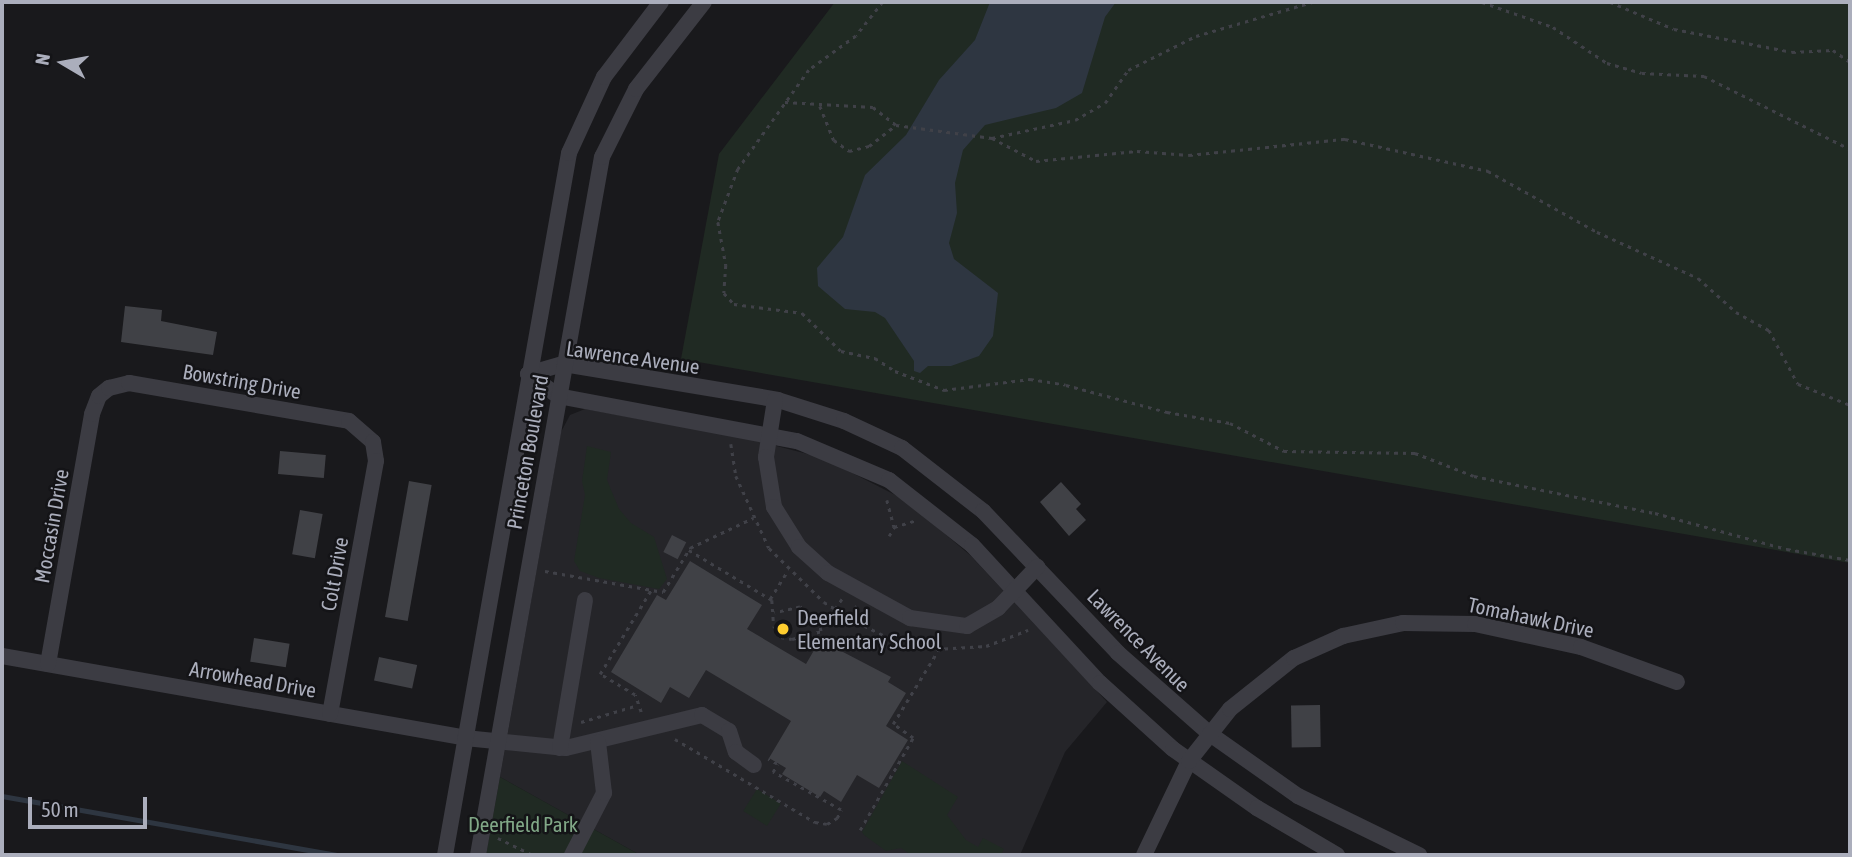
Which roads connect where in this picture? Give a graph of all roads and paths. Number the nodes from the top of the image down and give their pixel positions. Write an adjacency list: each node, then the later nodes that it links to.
1 (661, 2): 14 (street, Princeton Boulevard)
2 (883, 2): 8 (path)
3 (1312, 2): 11 (path)
4 (1482, 2): 12 (path)
5 (1610, 2): 7 (path)
6 (695, 5): 13 (street, Princeton Boulevard)
7 (1850, 62)
8 (784, 102): 9 (path); 27 (path)
9 (820, 106): 10 (path); 10 (path)
10 (896, 125): 11 (path)
11 (990, 137): 18 (path)
12 (1850, 149)
13 (564, 364): 14 (street, Lawrence Avenue); 16 (street, Princeton Boulevard); 17 (street, Lawrence Avenue)
14 (528, 374): 16 (street); 45 (street, Princeton Boulevard)
15 (99, 396): 20 (street, Bowstring Drive); 38 (street, Moccasin Drive)
16 (558, 396): 19 (street); 47 (street, Princeton Boulevard)
17 (775, 400): 19 (street); 28 (street, Lawrence Avenue)
18 (1850, 405)
19 (770, 434): 32 (street); 32 (street)
20 (373, 442): 41 (street, Colt Drive)
21 (886, 495): 24 (path)
22 (753, 518): 26 (path)
23 (921, 518): 24 (path)
24 (894, 527): 25 (path)
25 (889, 536)
26 (689, 550): 31 (path); 33 (path)
27 (1850, 560)
28 (1037, 567): 32 (street); 44 (street, Lawrence Avenue)
29 (788, 570): 33 (path)
30 (542, 571): 31 (path)
31 (651, 590): 40 (path)
32 (1015, 591): 51 (street)
33 (770, 599): 35 (path)
34 (585, 600): 42 (street)
35 (775, 612): 35 (path)
36 (939, 649): 52 (path)
37 (2, 656): 38 (street, Arrowhead Drive)
38 (48, 664): 41 (street, Arrowhead Drive)
39 (1677, 682): 44 (street, Tomahawk Drive)
40 (638, 705): 42 (path); 43 (path)
41 (330, 714): 45 (street, Arrowhead Drive)
42 (564, 722): 49 (street)
43 (645, 728): 48 (street, Arrowhead Drive); 50 (street, Arrowhead Drive)
44 (1209, 734): 51 (street, Tomahawk Drive); 54 (street, Lawrence Avenue)
45 (465, 737): 47 (street, Arrowhead Drive); 55 (street, Princeton Boulevard)
46 (671, 738): 50 (path)
47 (497, 742): 49 (street, Arrowhead Drive); 56 (street, Princeton Boulevard)
48 (598, 742): 49 (street, Arrowhead Drive); 58 (street)
49 (560, 748)
50 (760, 761)
51 (1189, 761): 59 (street, Tomahawk Drive); 60 (street)
52 (860, 830)
53 (495, 836): 57 (path)
54 (1390, 850): 61 (street, Lawrence Avenue)
55 (444, 855)
56 (478, 855)
57 (533, 855)
58 (572, 855)
59 (1144, 855)
60 (1337, 855)
61 (1419, 855)

